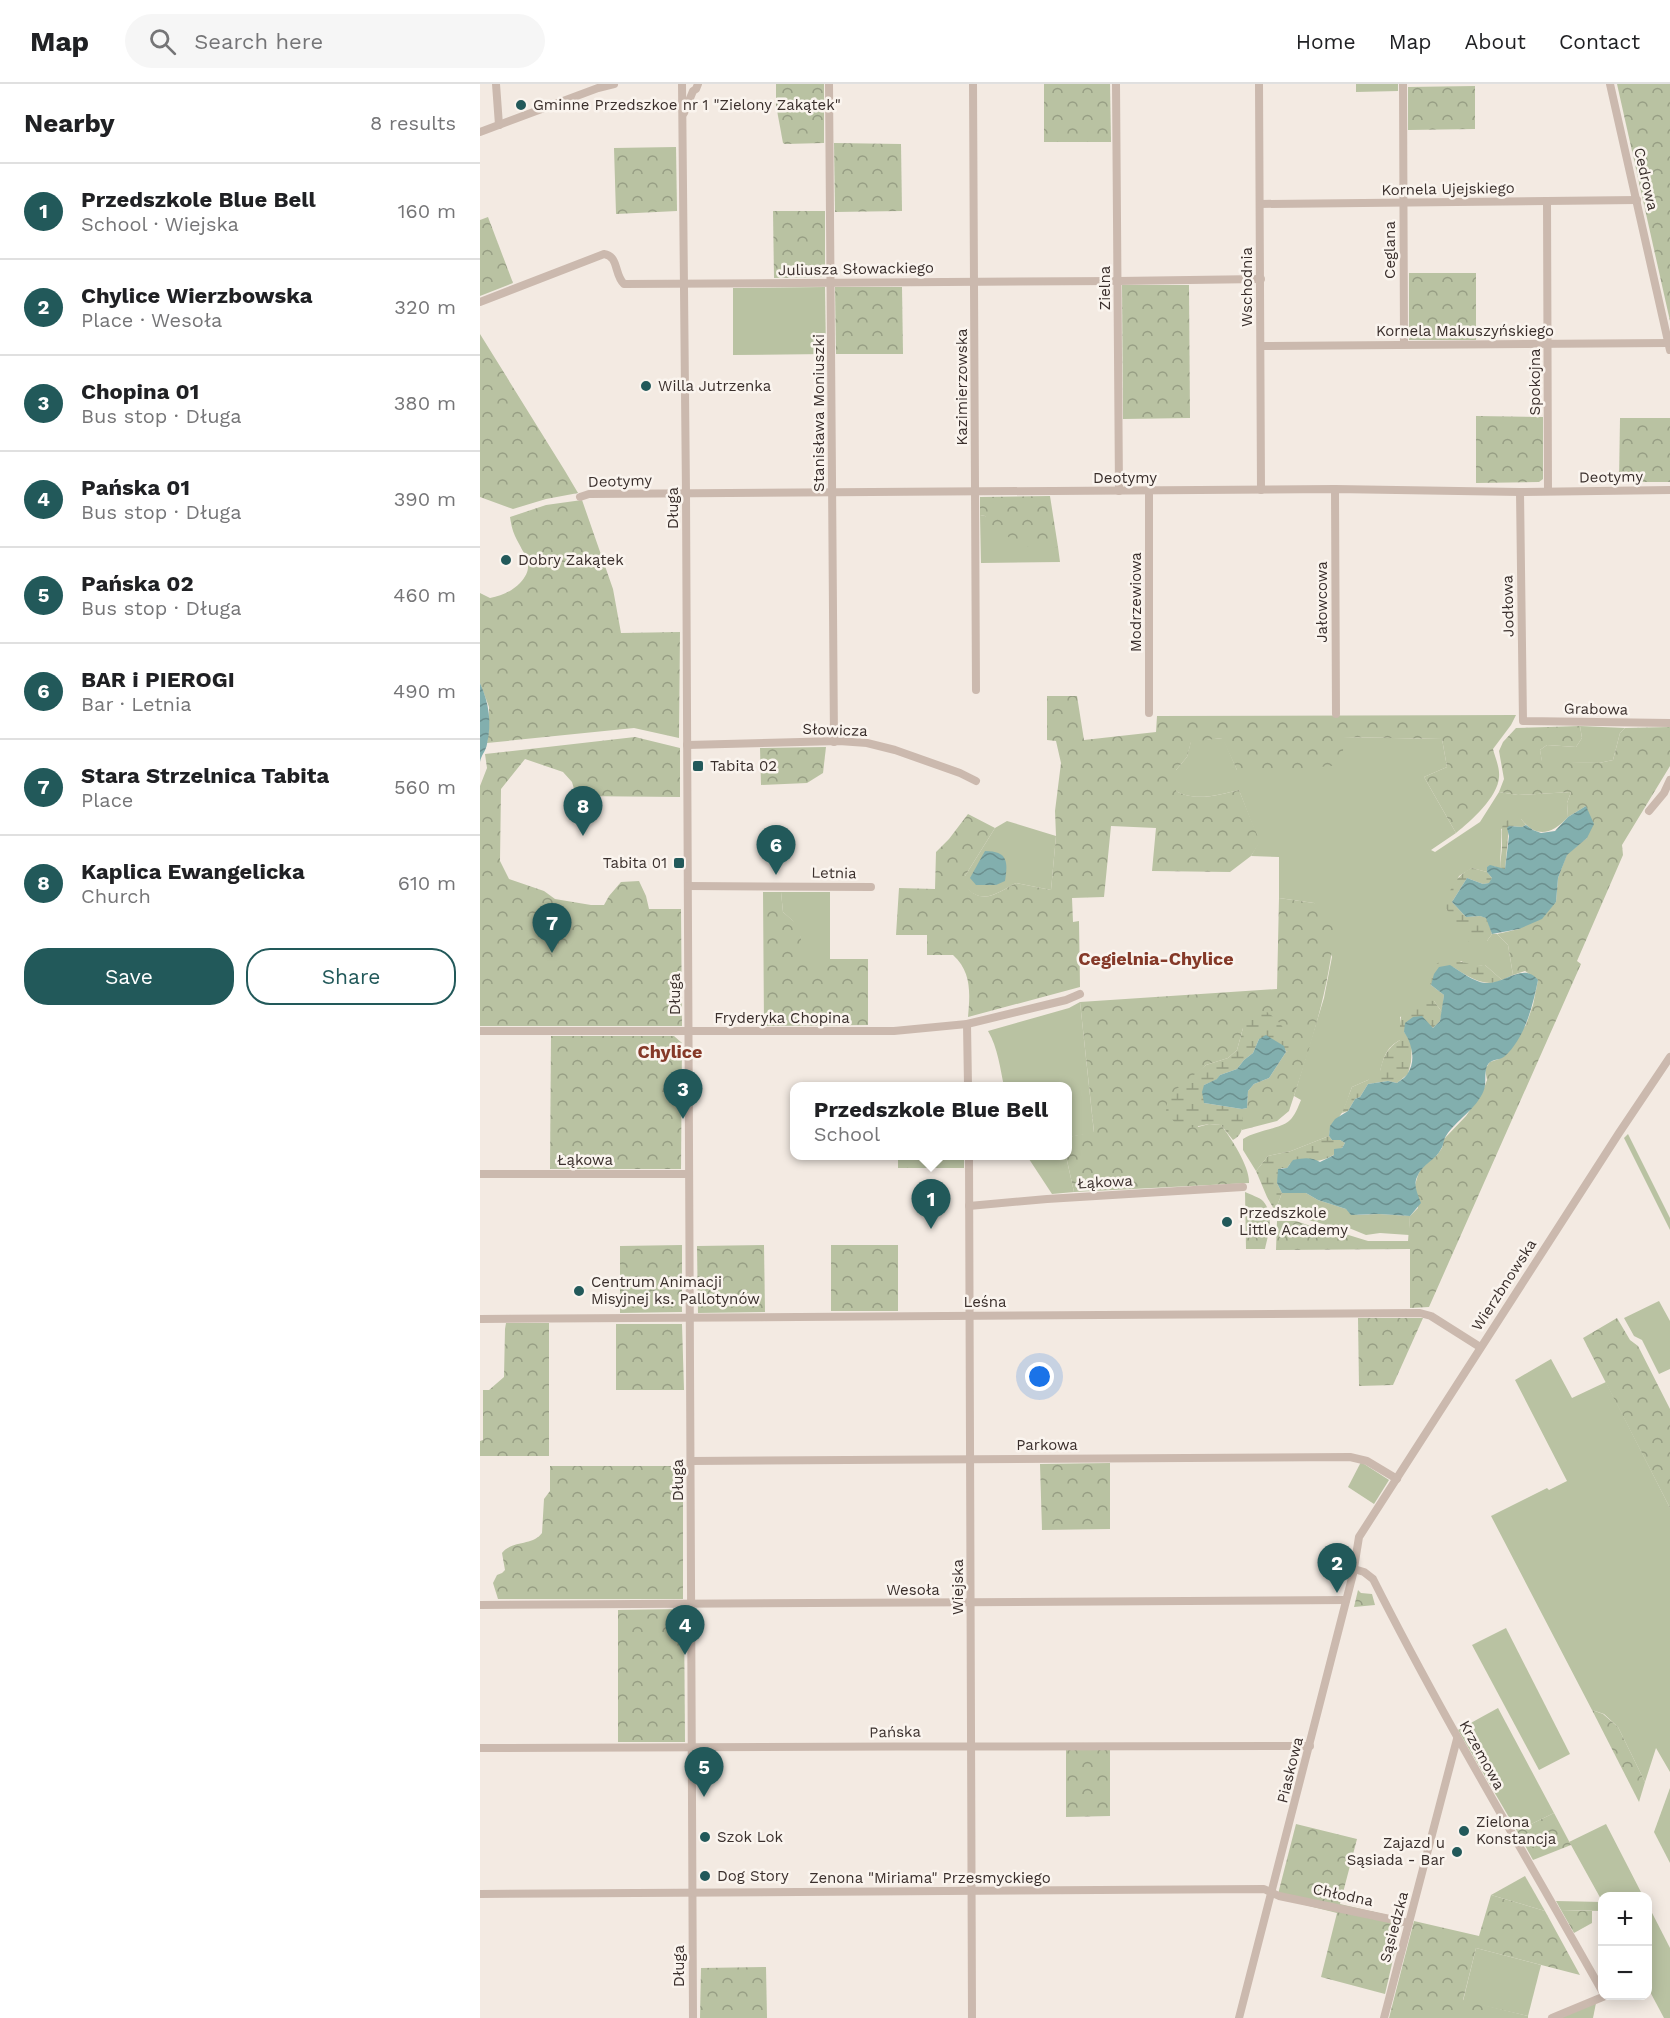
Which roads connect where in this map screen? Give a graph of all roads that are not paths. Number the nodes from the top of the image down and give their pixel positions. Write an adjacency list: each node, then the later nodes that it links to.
1 (496, 84): 12 (street)
2 (614, 84): 12 (street)
3 (830, 84): 20 (street, Stanisława Moniuszki)
4 (973, 84): 21 (street, Kazimierzowska)
5 (1116, 84): 19 (street, Zielna)
6 (1258, 84): 17 (street, Wschodnia)
7 (1402, 84): 16 (street, Ceglana)
8 (1610, 84): 14 (street, Cedrowa)
9 (682, 85): 10 (street); 11 (street, Długa)
10 (697, 86): 11 (street, Długa)
11 (683, 114): 22 (street, Długa)
12 (499, 125): 13 (street)
13 (480, 132)
14 (1636, 200): 15 (street, Kornela Ujejskiego); 27 (street, Cedrowa)
15 (1547, 201): 16 (street, Kornela Ujejskiego); 25 (street, Spokojna)
16 (1404, 203): 17 (street, Kornela Ujejskiego); 24 (street, Ceglana)
17 (1260, 204): 18 (street, Wschodnia)
18 (1261, 279): 19 (street, Juliusza Słowackiego); 26 (street, Wschodnia)
19 (1118, 281): 21 (street, Juliusza Słowackiego); 31 (street, Zielna)
20 (831, 282): 21 (street, Juliusza Słowackiego); 22 (street, Juliusza Słowackiego); 34 (street, Stanisława Moniuszki)
21 (975, 282): 35 (street, Kazimierzowska)
22 (685, 283): 23 (street, Juliusza Słowackiego); 37 (street, Długa)
23 (480, 302)
24 (1404, 344): 25 (street, Kornela Makuszyńskiego); 26 (street, Kornela Makuszyńskiego)
25 (1549, 344): 27 (street, Kornela Makuszyńskiego); 33 (street, Spokojna)
26 (1261, 346): 30 (street, Wschodnia)
27 (1669, 346)
28 (1335, 489): 30 (street, Deotymy); 36 (street, Deotymy); 41 (street, Jałowcowa)
29 (1670, 489): 33 (street, Deotymy)
30 (1261, 490): 32 (street, Deotymy)
31 (1119, 491): 32 (street, Deotymy); 35 (street, Deotymy)
32 (1149, 491): 40 (street, Modrzewiowa)
33 (1548, 491): 36 (street, Deotymy)
34 (833, 492): 35 (street, Deotymy); 37 (street, Deotymy); 44 (street, Stanisława Moniuszki)
35 (975, 492): 39 (street, Kazimierzowska)
36 (1520, 492): 42 (street, Jodłowa)
37 (686, 493): 38 (street, Deotymy); 45 (street, Długa)
38 (580, 497)
39 (976, 690)
40 (1149, 713)
41 (1336, 714)
42 (1522, 721): 43 (street, Grabowa)
43 (1670, 723)
44 (834, 742): 45 (street, Słowicza); 47 (street, Słowicza)
45 (687, 745): 49 (street, Długa)
46 (1670, 780): 48 (street)
47 (976, 781)
48 (1649, 811)
49 (688, 886): 50 (street, Letnia); 54 (street, Długa)
50 (871, 887)
51 (1080, 994): 52 (street, Fryderyka Chopina)
52 (967, 1024): 54 (street, Fryderyka Chopina); 56 (street)
53 (480, 1031): 54 (street, Fryderyka Chopina)
54 (689, 1031): 59 (street, Długa)
55 (1670, 1057): 65 (street, Wierzbnowska)
56 (968, 1082)
57 (969, 1160): 61 (street, Wiejska)
58 (480, 1174): 59 (street, Łąkowa)
59 (689, 1174): 63 (street, Długa)
60 (1243, 1187): 61 (street, Łąkowa)
61 (969, 1206): 62 (street, Wiejska)
62 (969, 1316): 63 (street, Leśna); 65 (street, Leśna); 66 (street, Wiejska)
63 (690, 1317): 64 (street, Leśna); 67 (street, Długa)
64 (480, 1319)
65 (1480, 1347): 68 (street, Wierzbnowska)
66 (970, 1459): 67 (street, Parkowa); 68 (street, Parkowa); 73 (street, Wiejska)
67 (691, 1461): 72 (street, Długa)
68 (1397, 1479): 69 (street, Wierzbnowska)
69 (1364, 1529): 70 (street, Piaskowa)
70 (1354, 1569): 71 (street, Piaskowa); 75 (street, Krzemowa)
71 (1346, 1600): 73 (street, Wesoła); 77 (street, Piaskowa)
72 (692, 1603): 73 (street, Wesoła); 74 (street, Wesoła); 79 (street, Długa)
73 (971, 1603): 76 (street, Wiejska)
74 (480, 1605)
75 (1457, 1739): 80 (street, Krzemowa); 81 (street, Sąsiedzka)
76 (972, 1745): 77 (street, Pańska); 79 (street, Pańska); 82 (street, Wiejska)
77 (1310, 1746): 83 (street, Piaskowa)
78 (480, 1748): 79 (street, Pańska)
79 (691, 1748): 84 (street, Długa)
80 (1467, 1757): 81 (street); 87 (street, Krzemowa)
81 (1451, 1764): 86 (street, Sąsiedzka)
82 (972, 1890): 83 (street, Zenona "Miriama" Przesmyckiego); 84 (street, Zenona "Miriama" Przesmyckiego); 90 (street, Wiejska)
83 (1273, 1892): 86 (street, Chłodna); 91 (street, Piaskowa)
84 (692, 1893): 85 (street, Zenona "Miriama" Przesmyckiego); 89 (street, Długa)
85 (480, 1894)
86 (1409, 1923): 92 (street, Sąsiedzka)
87 (1598, 1984)
88 (1598, 1999): 93 (street)
89 (693, 2018)
90 (972, 2018)
91 (1239, 2018)
92 (1384, 2018)
93 (1552, 2018)

